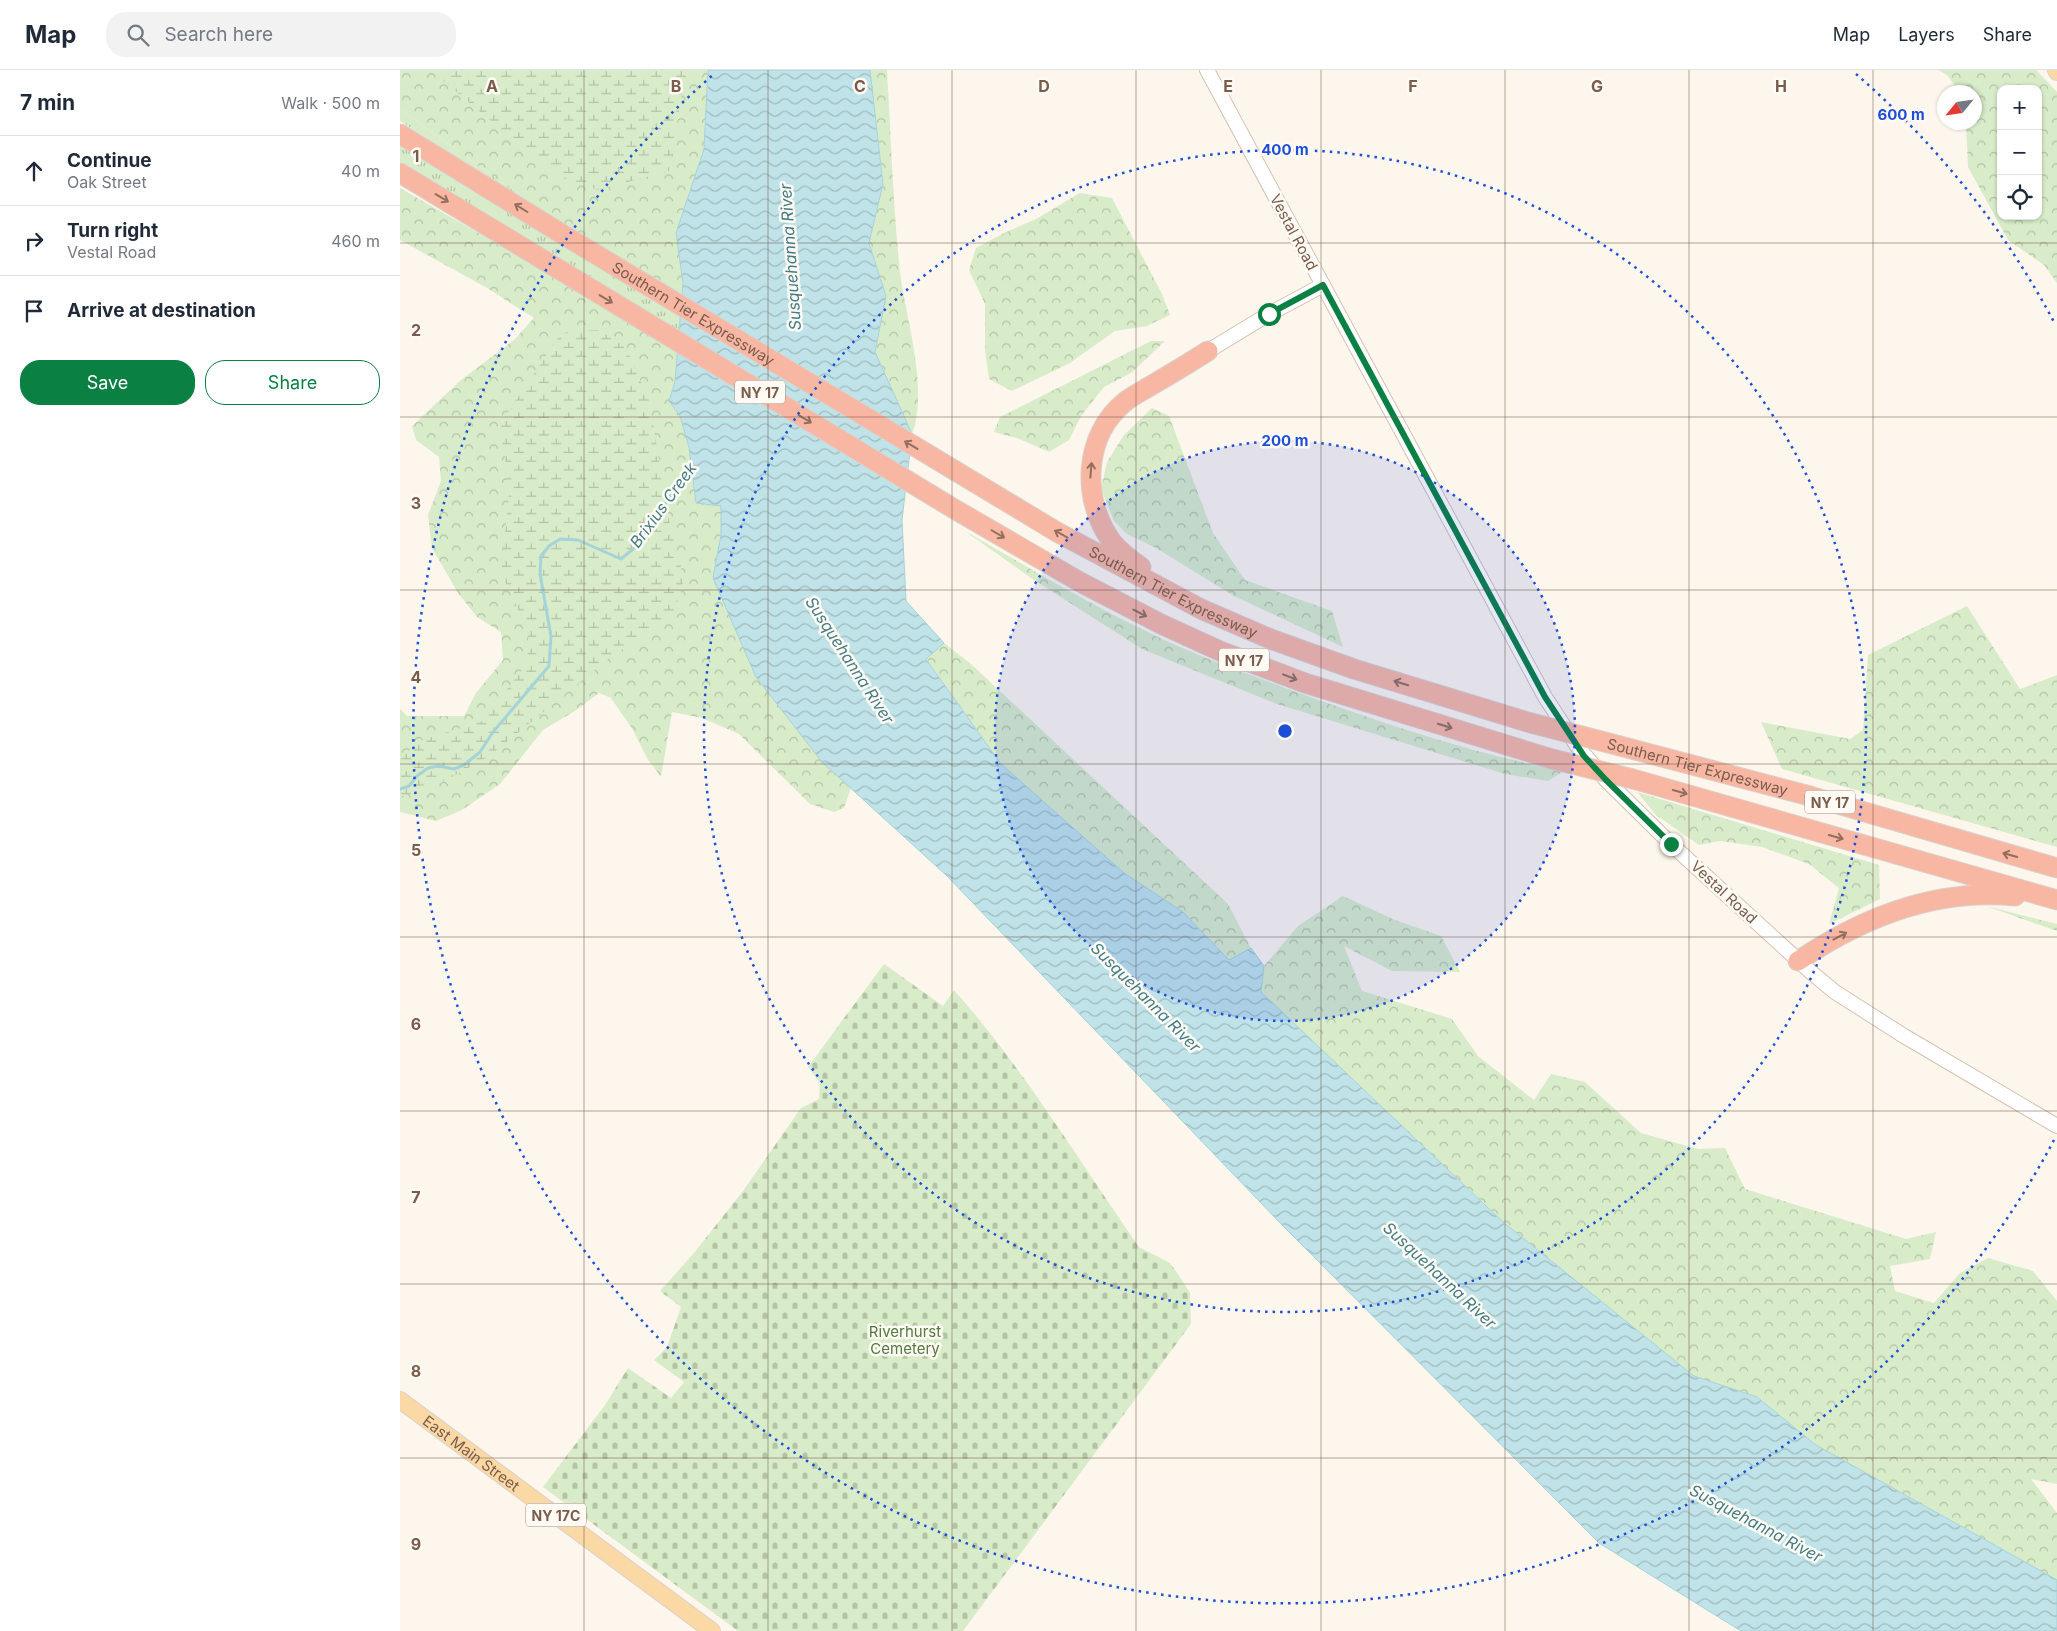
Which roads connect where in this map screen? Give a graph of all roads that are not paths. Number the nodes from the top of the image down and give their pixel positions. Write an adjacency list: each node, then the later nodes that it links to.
1 (1207, 70): 4 (street, Vestal Road)
2 (400, 134): 6 (highway, Southern Tier Expressway / NY 17, one-way to 2)
3 (400, 173): 8 (highway, Southern Tier Expressway / NY 17, one-way to 8, bridge)
4 (1323, 285): 5 (street); 9 (street, Vestal Road)
5 (1208, 352): 6 (highway, one-way to 5)
6 (1201, 609): 7 (highway, Southern Tier Expressway / NY 17, one-way to 6, bridge)
7 (2057, 868)
8 (2057, 901): 9 (highway, one-way to 8)
9 (1798, 961): 10 (street, Vestal Road)
10 (2057, 1126)
11 (400, 1400): 12 (main road, East Main Street / NY 17C)
12 (712, 1631)

